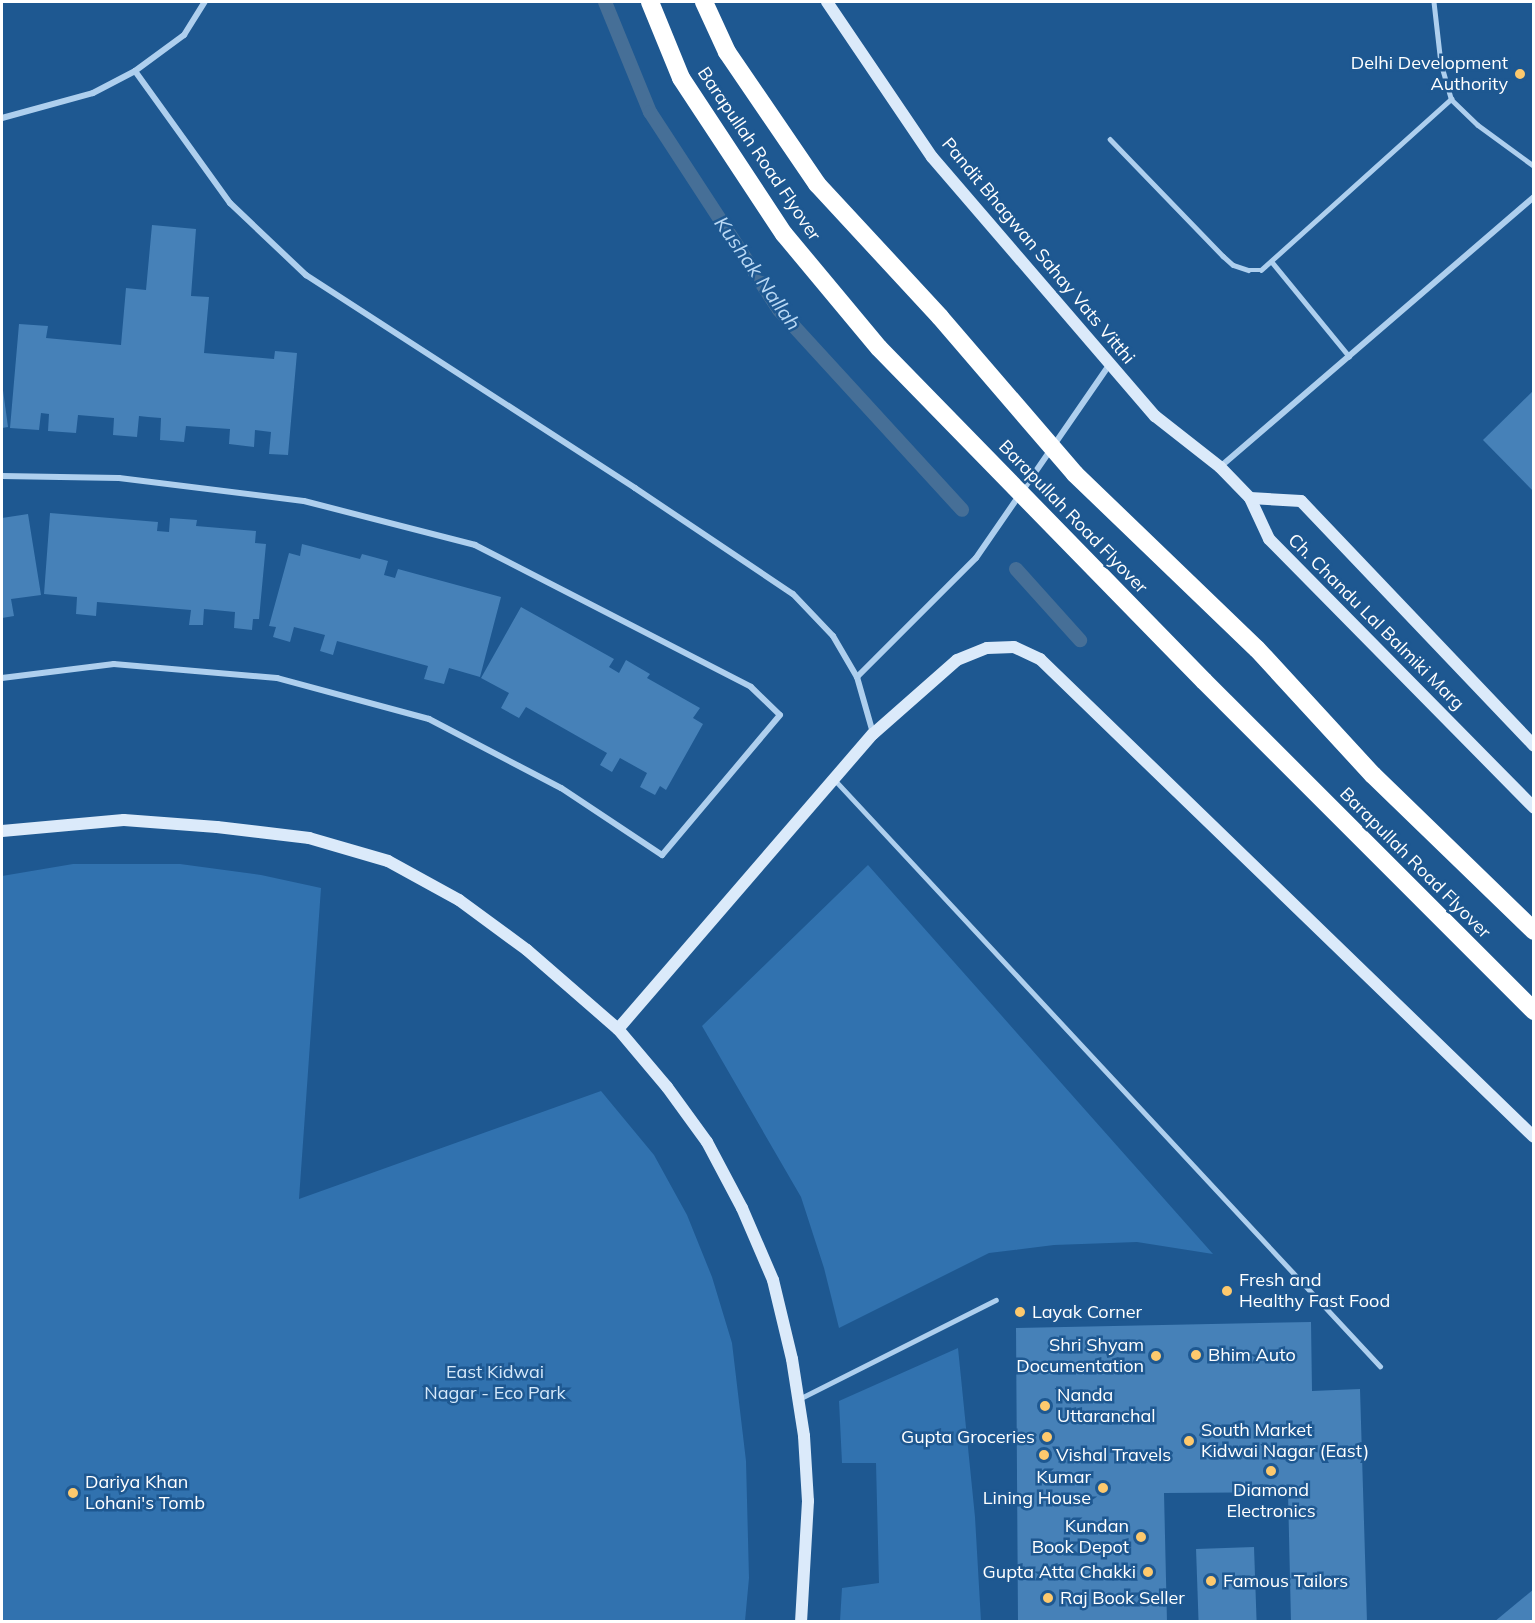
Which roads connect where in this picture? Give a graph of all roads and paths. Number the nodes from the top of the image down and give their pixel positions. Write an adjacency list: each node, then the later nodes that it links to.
1 (205, 2): 6 (street)
2 (650, 2): 26 (highway, Barapullah Road Flyover, bridge)
3 (704, 2): 25 (highway, Barapullah Road Flyover, bridge)
4 (827, 2): 14 (street, Pandit Bhagwan Sahay Vats Vitthi)
5 (1434, 2): 7 (lane)
6 (135, 71): 8 (street); 18 (street)
7 (1452, 99): 10 (lane); 12 (lane)
8 (2, 118)
9 (1110, 139): 12 (lane)
10 (1533, 166)
11 (1533, 197): 13 (street)
12 (1272, 262): 13 (lane)
13 (1350, 356): 15 (street)
14 (1110, 364): 15 (street, Pandit Bhagwan Sahay Vats Vitthi); 18 (street)
15 (1220, 467): 17 (street, Pandit Bhagwan Sahay Vats Vitthi)
16 (2, 476): 19 (street)
17 (1250, 498): 21 (street, Ch. Chandu Lal Balmiki Marg); 23 (street, Ch. Chandu Lal Balmiki Marg)
18 (857, 677): 20 (street)
19 (2, 678)
20 (873, 734): 22 (street); 28 (street)
21 (1533, 746)
22 (834, 778): 27 (street); 30 (lane)
23 (1533, 808)
24 (2, 831): 27 (street)
25 (1533, 931)
26 (1533, 1011)
27 (618, 1029): 31 (street)
28 (1533, 1137)
29 (996, 1300): 31 (lane)
30 (1380, 1366)
31 (798, 1400): 32 (street)
32 (801, 1622)

